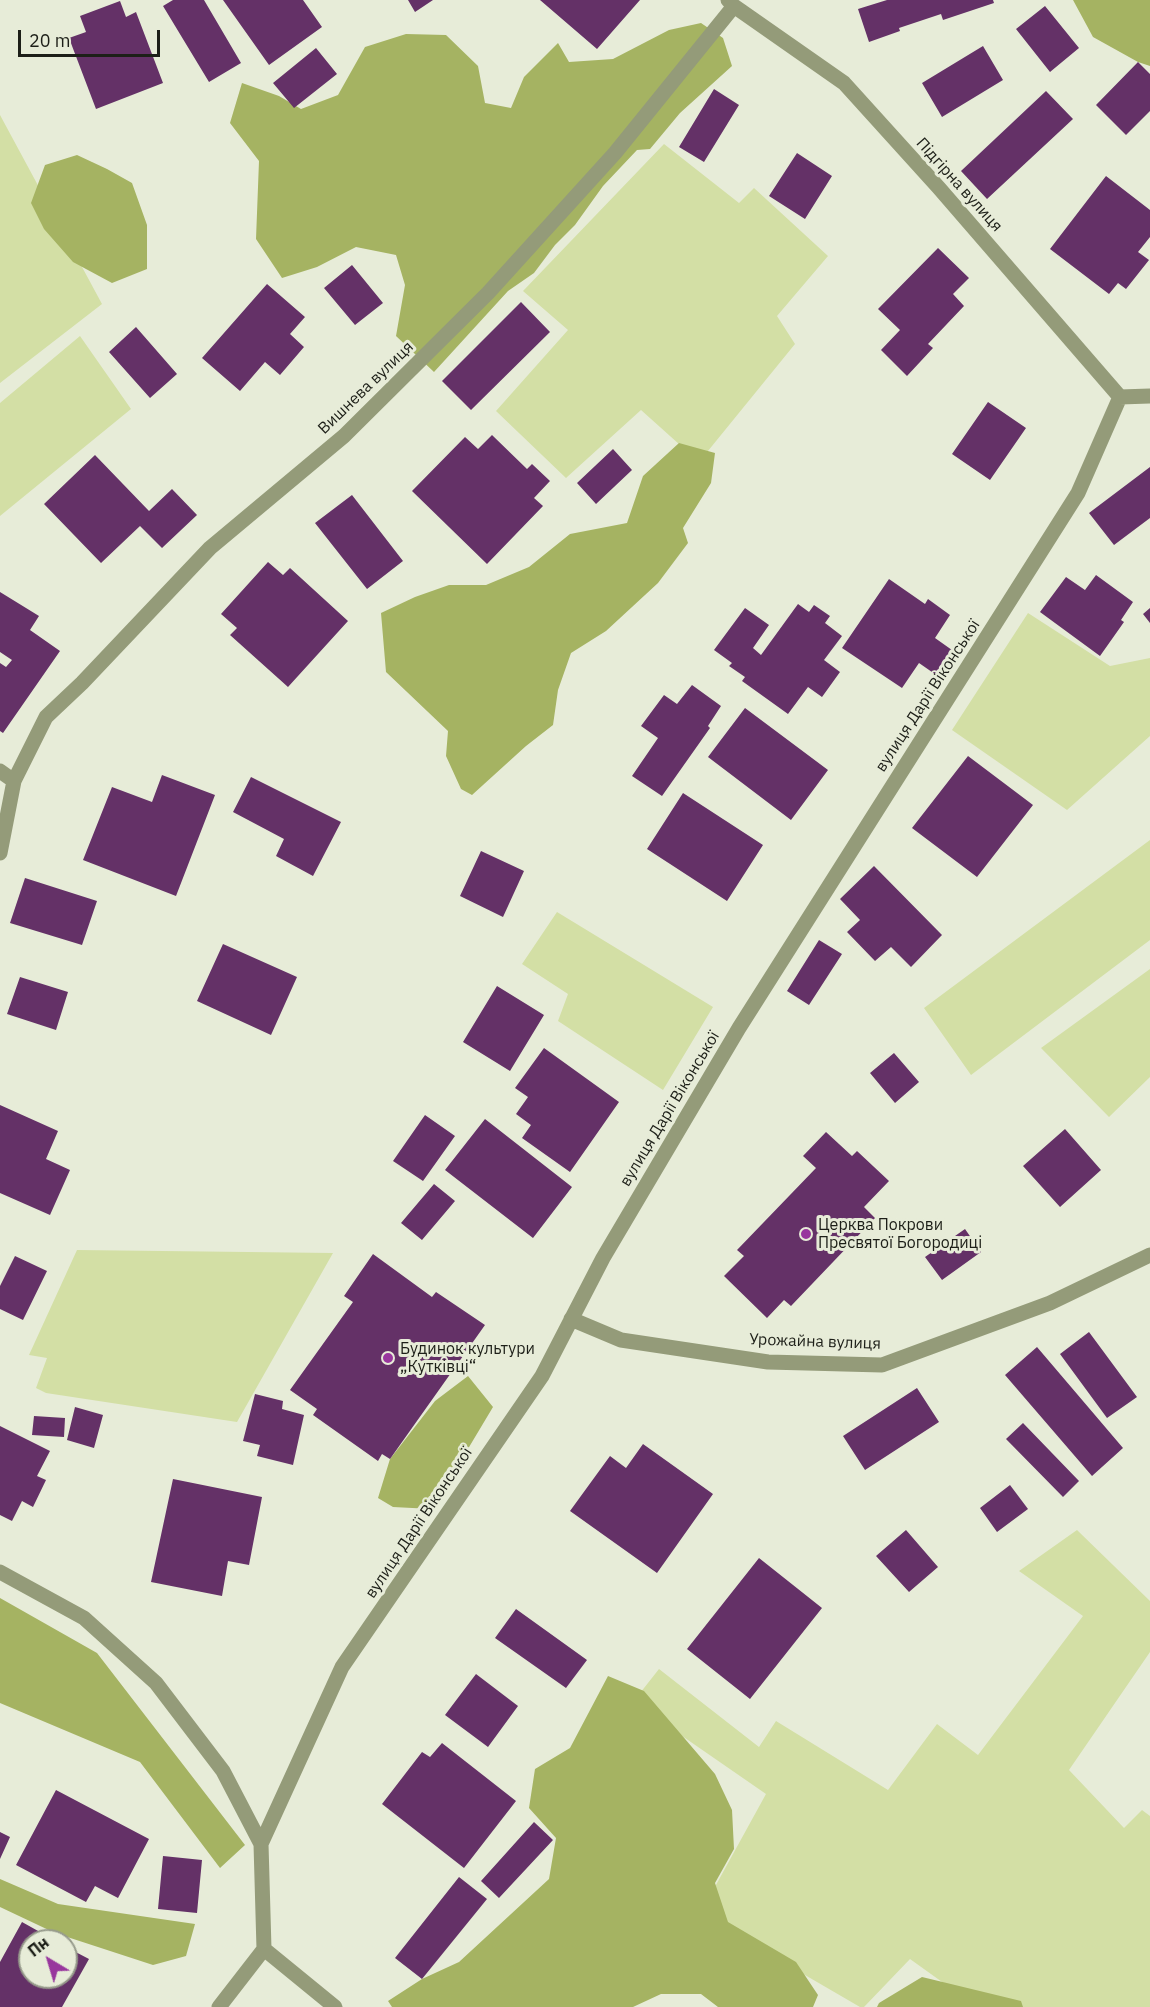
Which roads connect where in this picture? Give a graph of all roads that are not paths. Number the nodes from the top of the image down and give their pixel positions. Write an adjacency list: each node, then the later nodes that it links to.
1 (731, 3): 3 (street, Підгірна вулиця); 5 (street, Вишнева вулиця)
2 (1150, 396): 3 (street)
3 (1120, 397): 8 (street, вулиця Дарії Віконської)
4 (0, 771): 5 (street)
5 (14, 781): 6 (street, Вишнева вулиця)
6 (0, 853)
7 (1150, 1254): 8 (street, Урожайна вулиця)
8 (571, 1319): 10 (street, вулиця Дарії Віконської)
9 (0, 1572): 10 (street)
10 (261, 1844): 11 (street)
11 (264, 1949): 12 (street); 13 (street)
12 (219, 2007)
13 (335, 2007)

